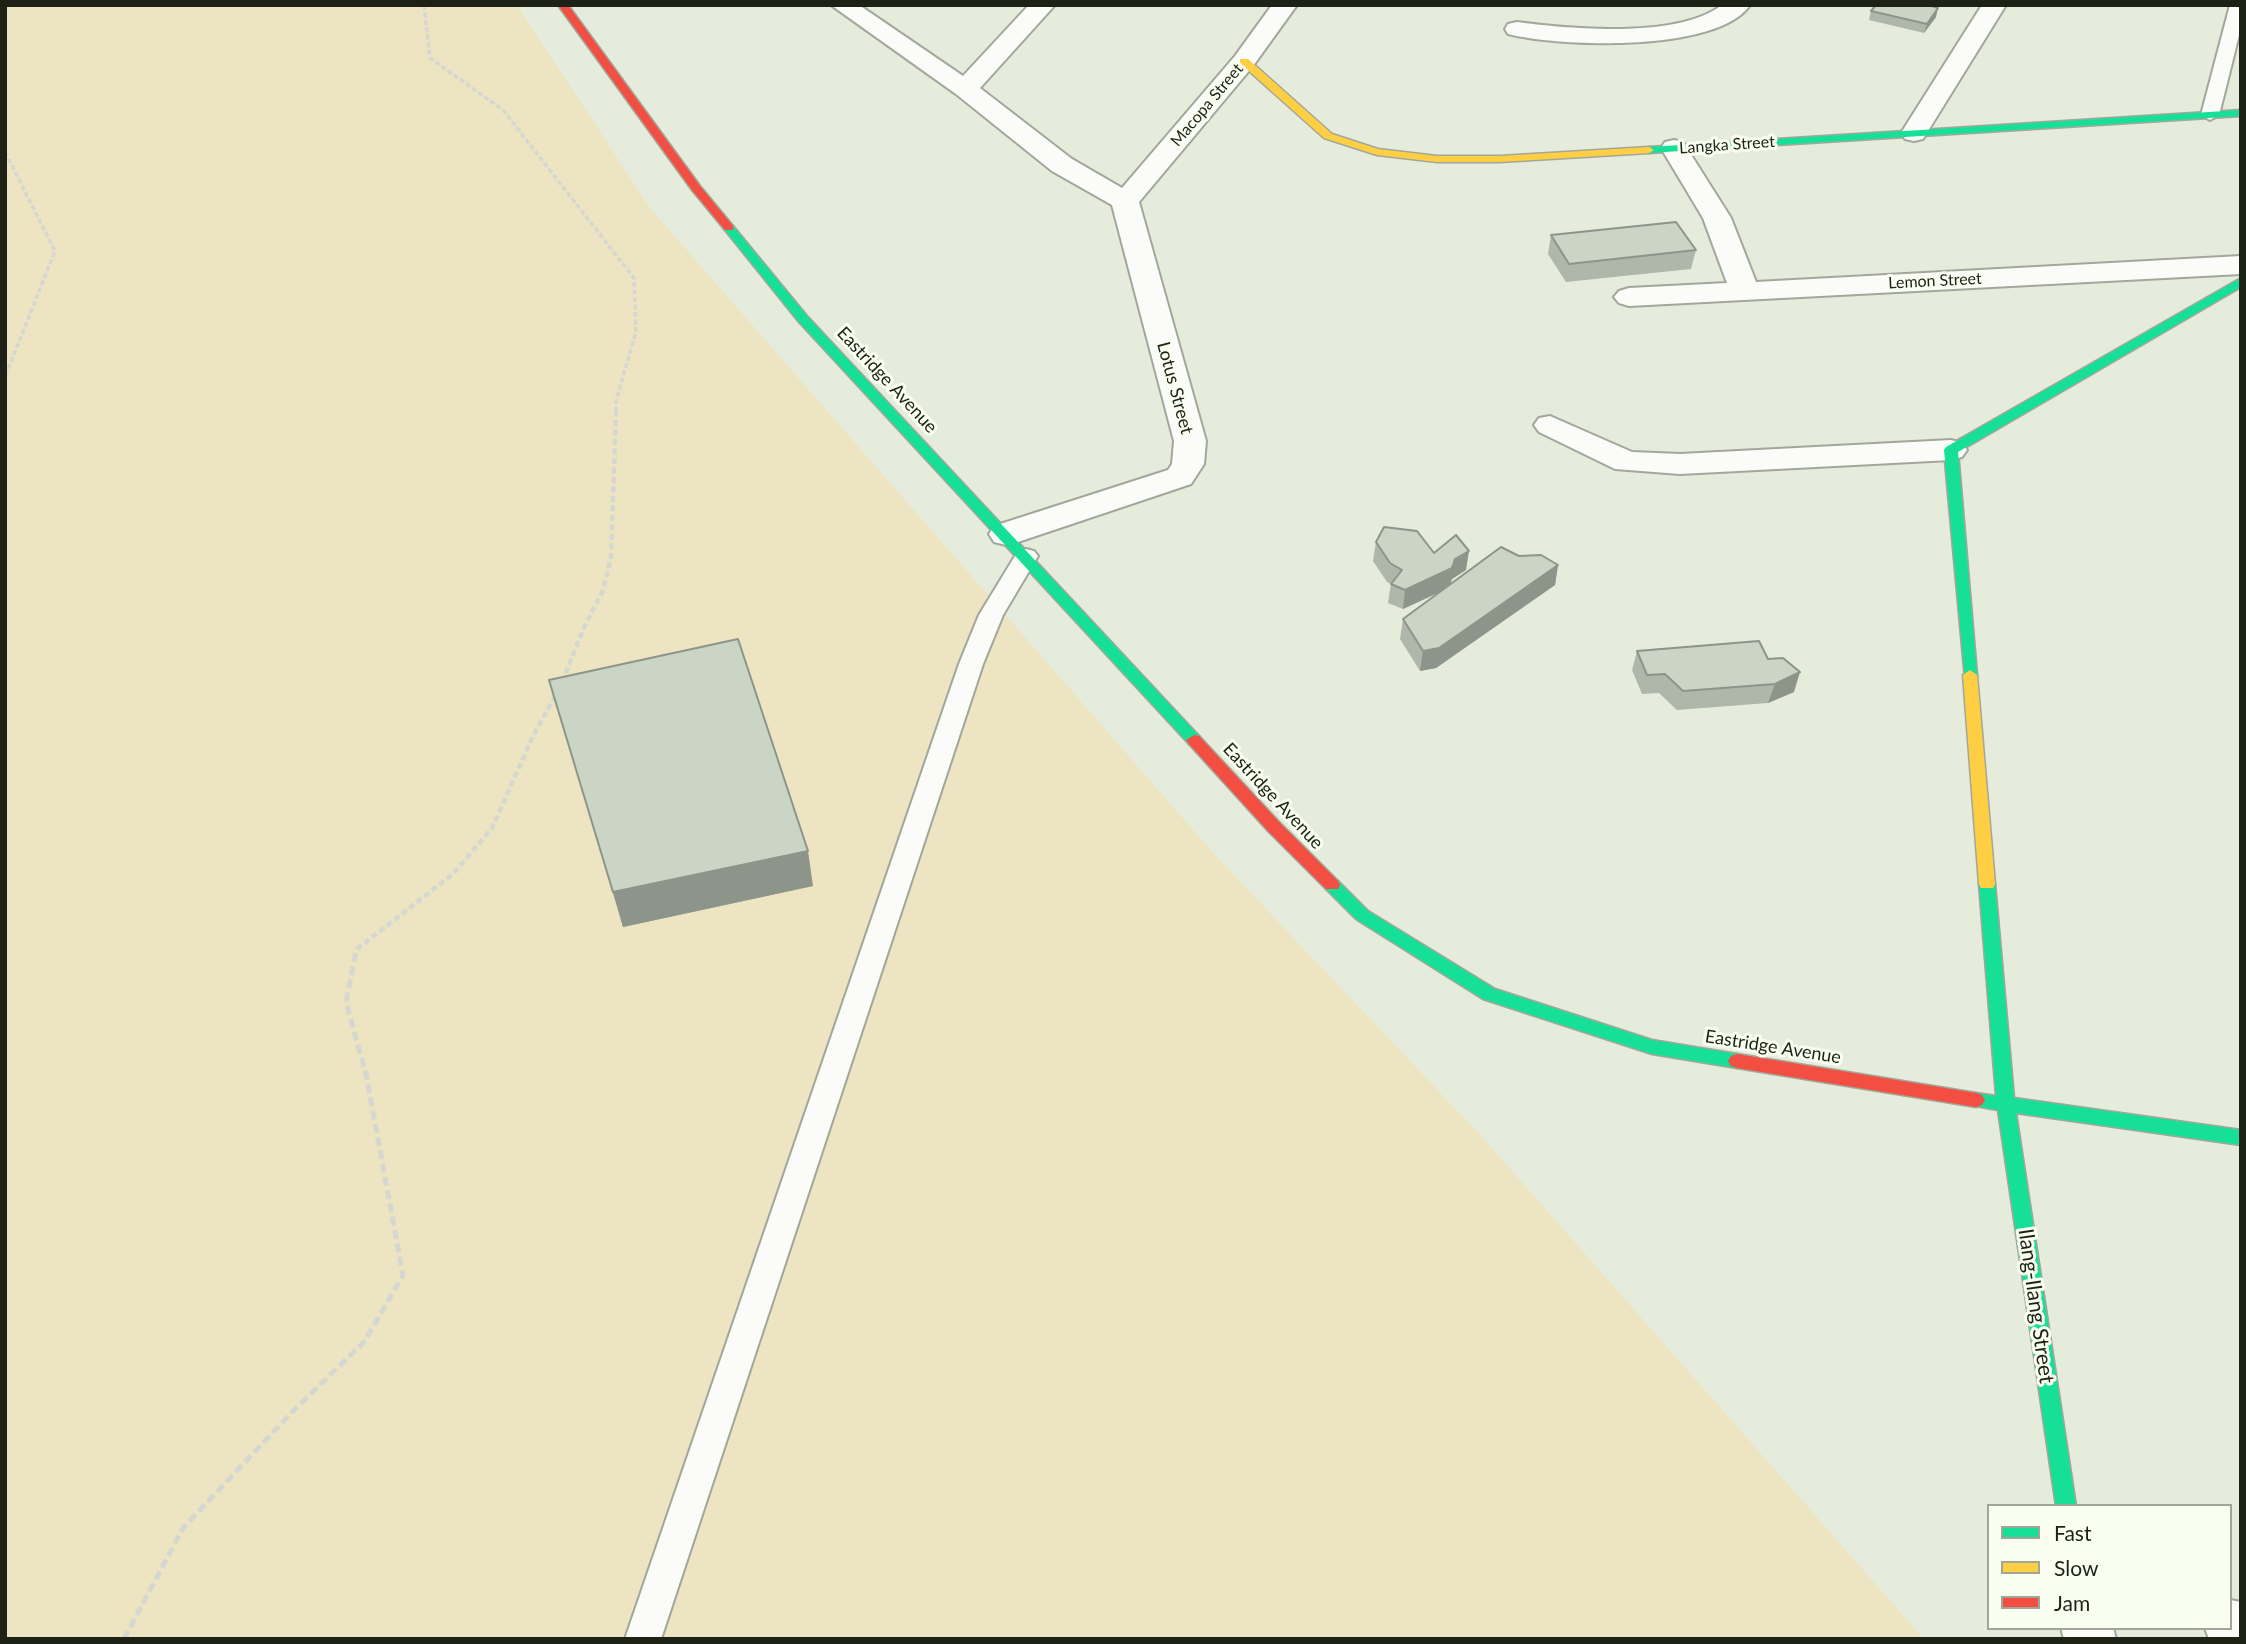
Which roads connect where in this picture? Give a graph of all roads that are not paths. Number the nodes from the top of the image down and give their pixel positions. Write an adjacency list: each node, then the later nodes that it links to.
1 (563, 5): 22 (street, Eastridge Avenue)
2 (843, 5): 10 (street)
3 (1043, 5): 10 (street)
4 (1285, 5): 9 (street, Macopa Street)
5 (1738, 5): 8 (street)
6 (1994, 5): 13 (street)
7 (2238, 5): 12 (lane)
8 (1517, 29)
9 (1244, 61): 14 (street, Langka Street); 15 (street, Macopa Street)
10 (965, 89): 15 (street)
11 (2241, 113): 12 (street, Langka Street)
12 (2210, 115): 13 (street, Langka Street)
13 (1914, 133): 14 (street, Langka Street)
14 (1674, 148): 18 (street)
15 (1125, 201): 22 (street, Lotus Street)
16 (2241, 265): 18 (street, Lemon Street)
17 (2241, 282): 21 (street)
18 (1745, 291): 19 (street, Lemon Street)
19 (1629, 297)
20 (1550, 425): 21 (street)
21 (1951, 450): 23 (street, Ilang-Ilang Street)
22 (1016, 545): 23 (street, Eastridge Avenue); 26 (lane)
23 (2006, 1105): 24 (street, Eastridge Avenue); 25 (street, Ilang-Ilang Street)
24 (2241, 1138)
25 (2066, 1504)
26 (643, 1639)

